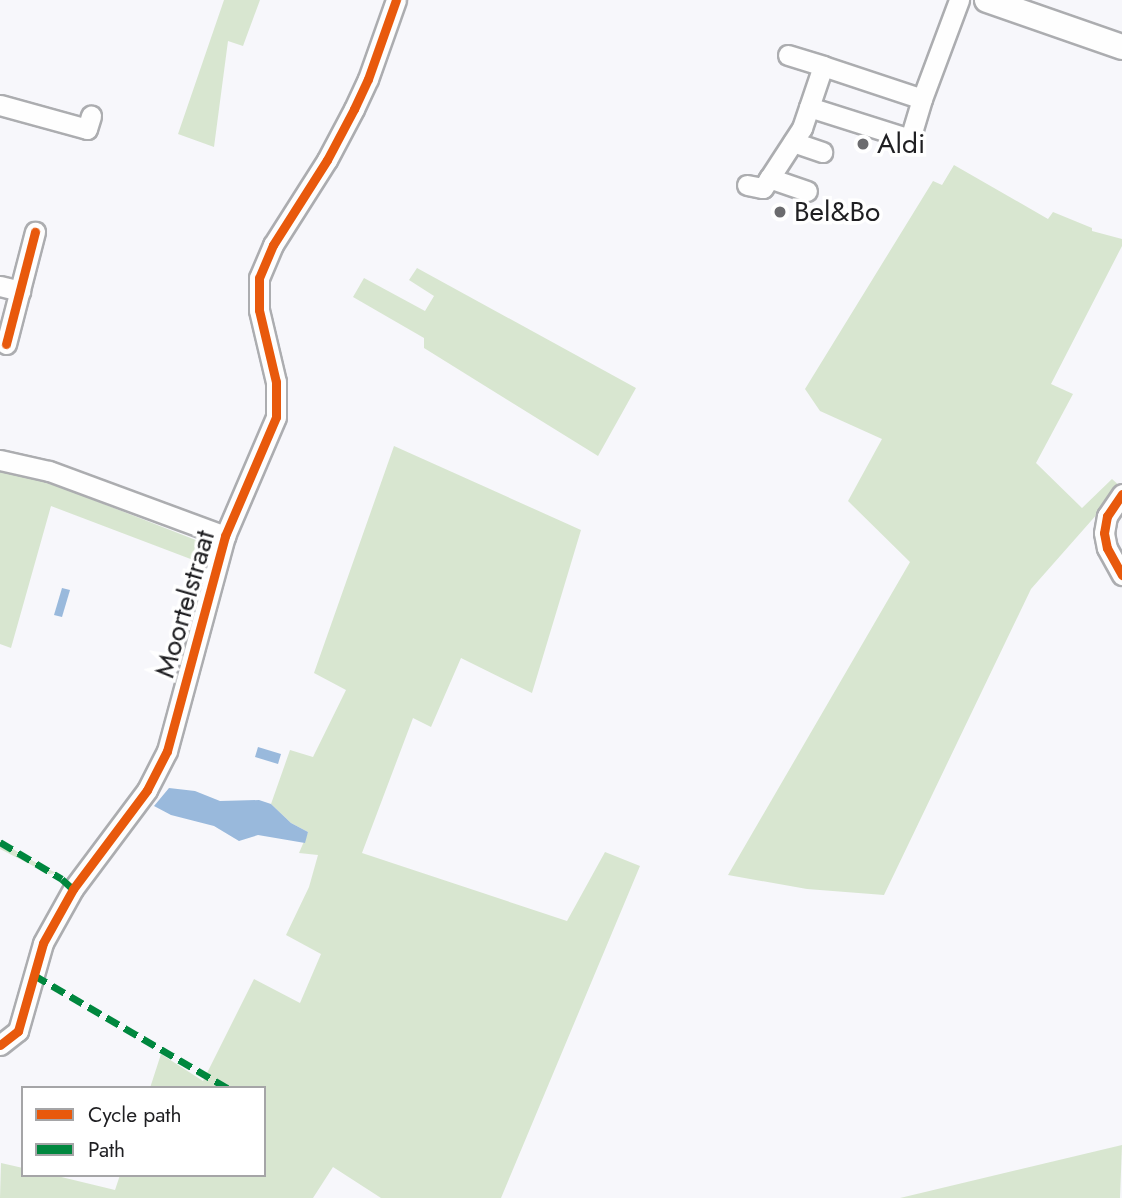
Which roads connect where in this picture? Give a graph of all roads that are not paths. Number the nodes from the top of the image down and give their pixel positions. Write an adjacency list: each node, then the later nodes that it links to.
1 (396, 0): 22 (street, Moortelstraat)
2 (959, 0): 7 (street)
3 (987, 0): 4 (main road)
4 (1122, 47)
5 (788, 55): 6 (street)
6 (823, 66): 7 (street); 9 (street)
7 (922, 99): 9 (street)
8 (0, 105): 10 (street)
9 (809, 107): 11 (street)
10 (93, 126)
11 (793, 142): 12 (street); 13 (street)
12 (822, 152)
13 (769, 178): 14 (street); 15 (street)
14 (747, 184)
15 (807, 191)
16 (35, 232): 18 (street)
17 (0, 286): 18 (street)
18 (20, 290): 19 (street)
19 (6, 344)
20 (0, 460): 22 (street)
21 (1122, 495): 23 (street)
22 (225, 536): 24 (street, Moortelstraat)
23 (1122, 575)
24 (0, 1045)

